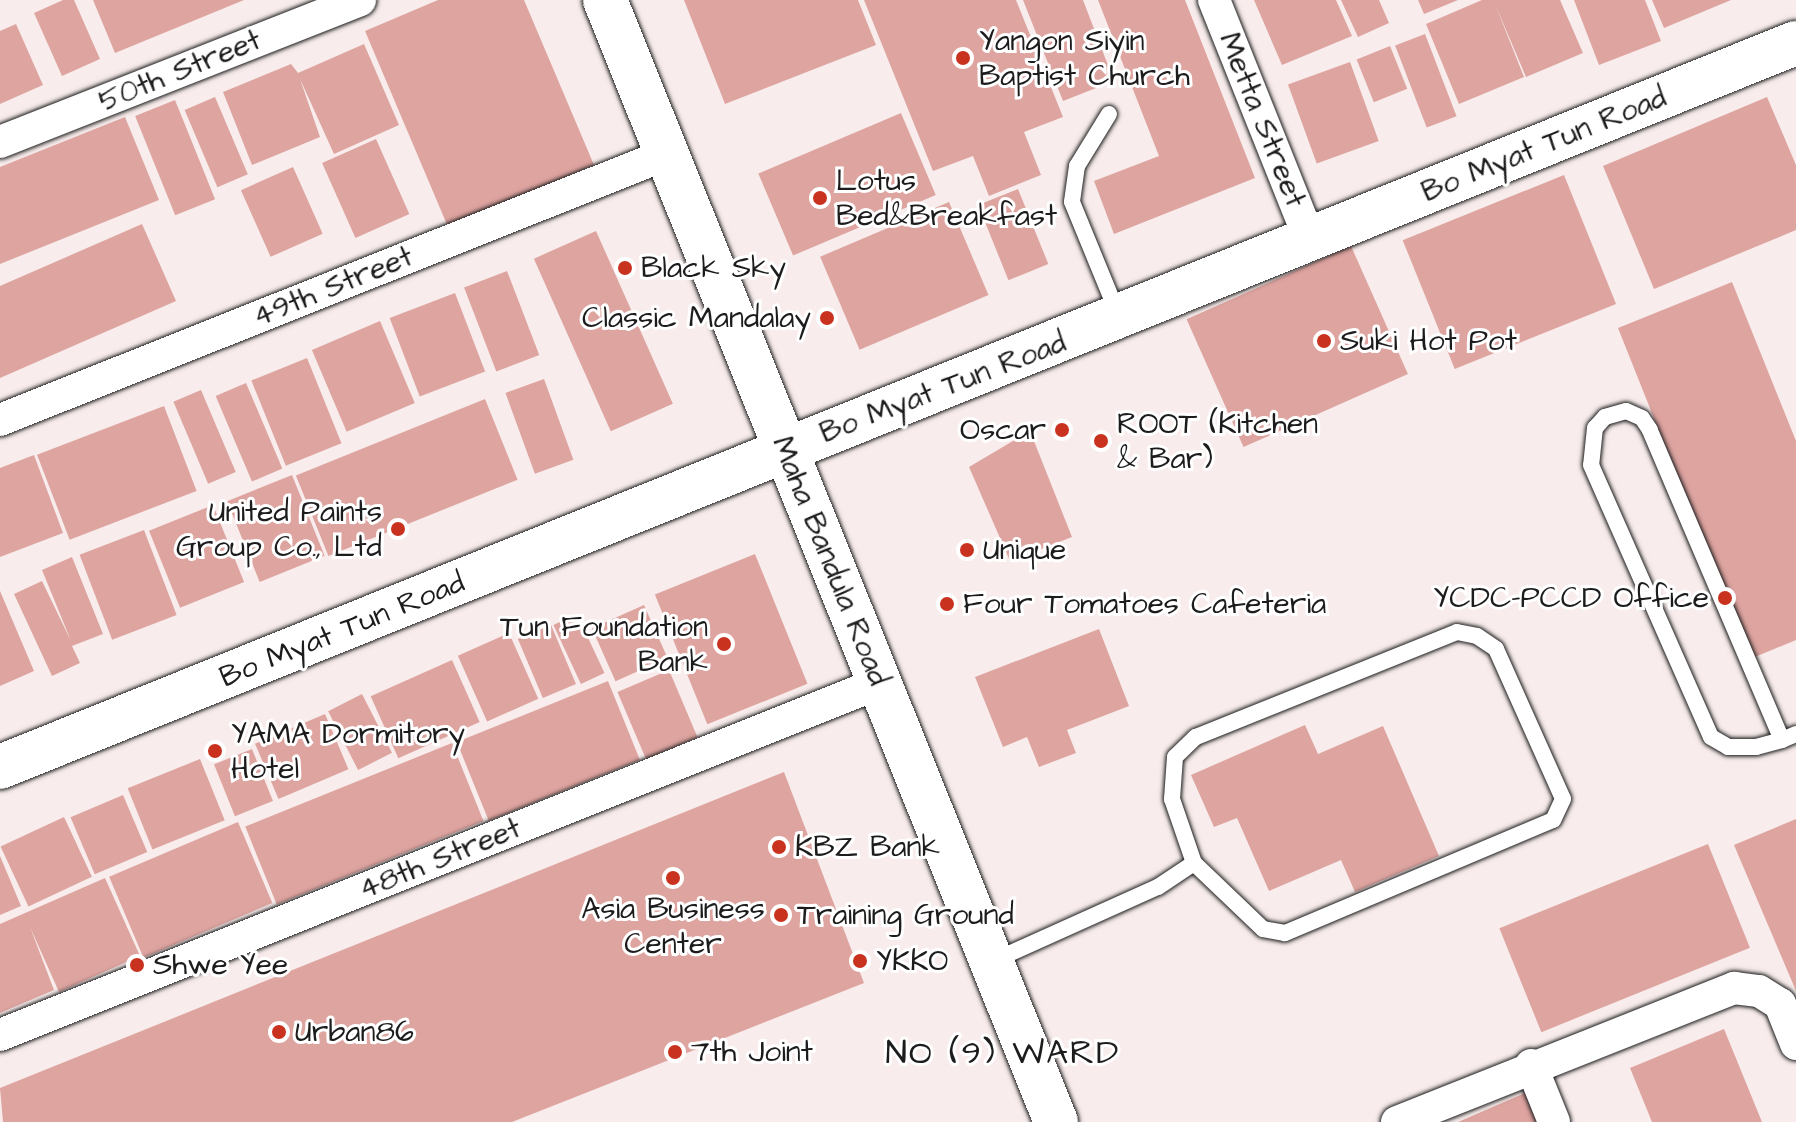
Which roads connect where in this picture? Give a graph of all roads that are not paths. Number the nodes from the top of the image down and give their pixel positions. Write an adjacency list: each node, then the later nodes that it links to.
1 (360, 0): 6 (street, 50th Street)
2 (605, 0): 7 (main road, Maha Bandula Road)
3 (1214, 0): 8 (street, Metta Street)
4 (1796, 43): 8 (main road, Bo Myat Tun Road)
5 (1109, 114): 9 (lane)
6 (0, 142)
7 (667, 154): 10 (street, 49th Street); 11 (main road, Maha Bandula Road)
8 (1310, 240): 9 (main road, Bo Myat Tun Road)
9 (1120, 320): 11 (main road, Bo Myat Tun Road)
10 (0, 420)
11 (786, 450): 12 (main road, Maha Bandula Road); 14 (main road, Bo Myat Tun Road)
12 (879, 683): 16 (main road, Maha Bandula Road); 17 (street, 48th Street)
13 (1789, 737): 13 (lane)
14 (0, 767)
15 (1194, 863): 15 (lane); 16 (lane)
16 (992, 962): 20 (main road, Maha Bandula Road)
17 (0, 1035)
18 (1796, 1044): 19 (street)
19 (1531, 1065): 21 (street); 22 (street)
20 (1056, 1122)
21 (1397, 1122)
22 (1554, 1122)

